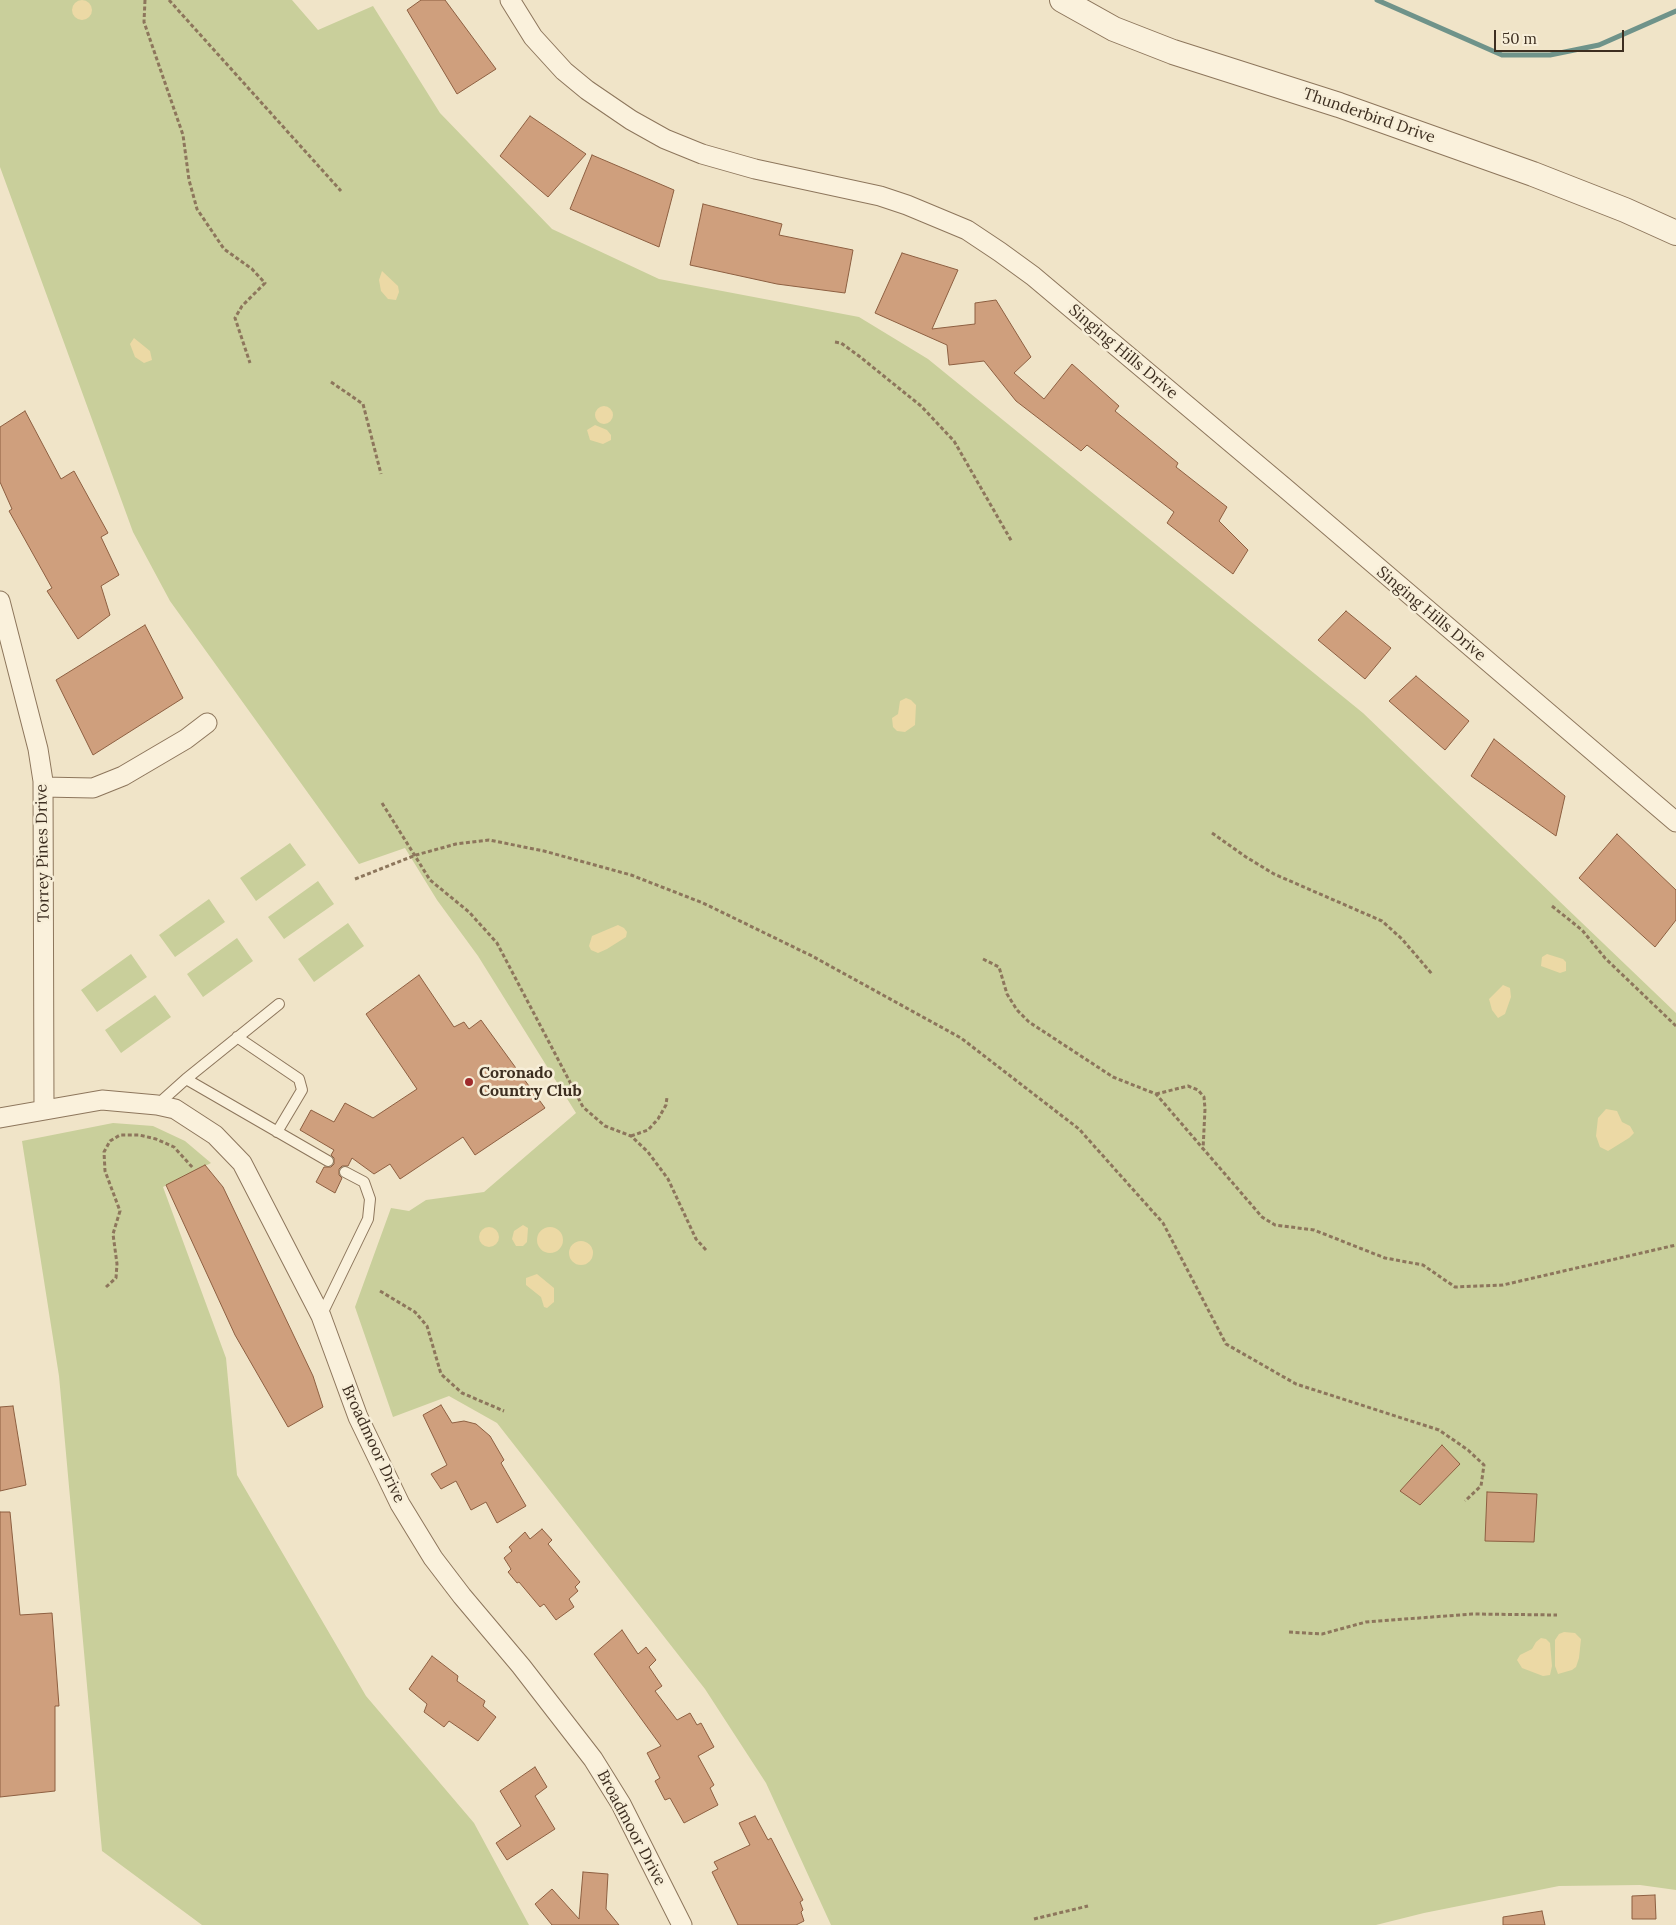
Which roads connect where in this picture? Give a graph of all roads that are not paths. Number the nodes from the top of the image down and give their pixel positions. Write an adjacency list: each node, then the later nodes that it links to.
1 (510, 0): 7 (street, Singing Hills Drive)
2 (1062, 0): 3 (street, Thunderbird Drive)
3 (1676, 233)
4 (0, 601): 6 (street, Torrey Pines Drive)
5 (207, 723): 6 (street)
6 (43, 787): 12 (street, Torrey Pines Drive)
7 (1676, 822)
8 (279, 1004): 9 (lane)
9 (237, 1037): 10 (lane); 14 (lane)
10 (186, 1078): 11 (lane); 14 (lane)
11 (157, 1105): 12 (street, Broadmoor Drive); 17 (street, Broadmoor Drive)
12 (44, 1110): 13 (street, Broadmoor Drive)
13 (0, 1118)
14 (276, 1132): 15 (lane)
15 (328, 1161)
16 (345, 1172): 17 (lane)
17 (321, 1316): 18 (street, Broadmoor Drive)
18 (682, 1925)

